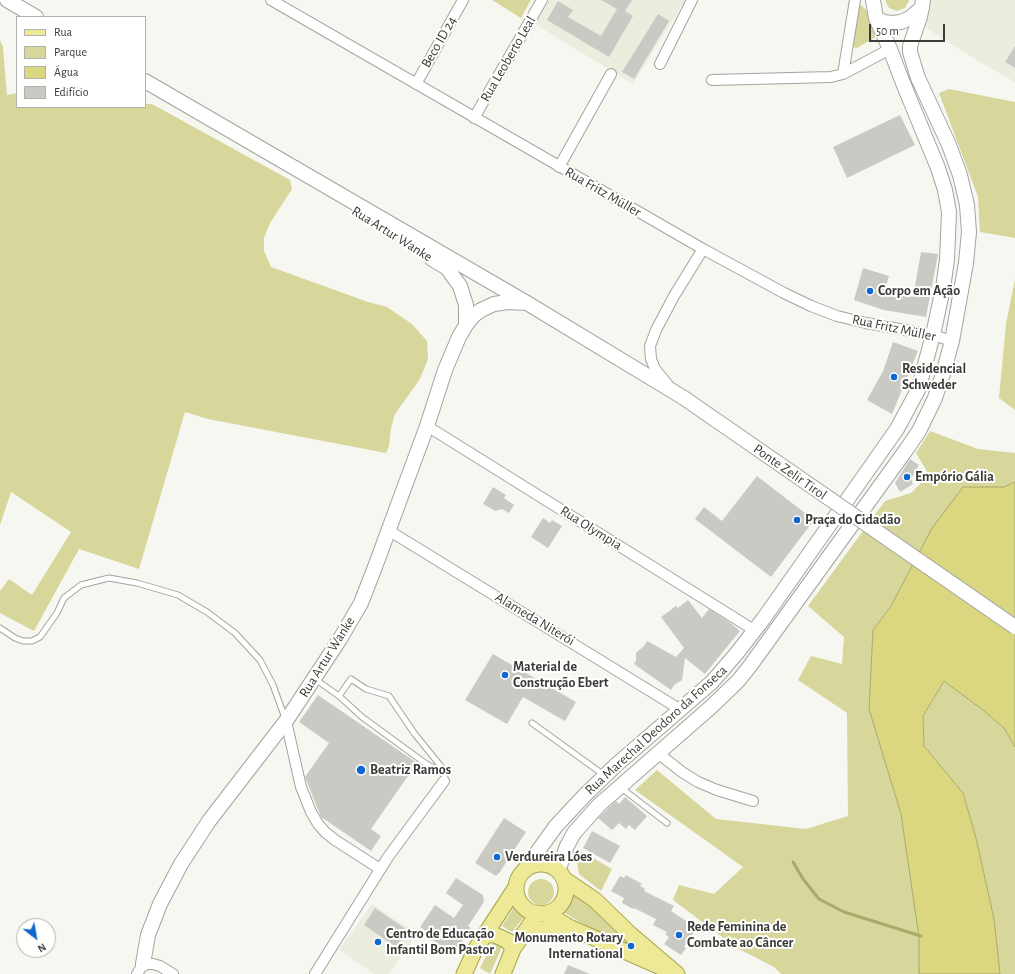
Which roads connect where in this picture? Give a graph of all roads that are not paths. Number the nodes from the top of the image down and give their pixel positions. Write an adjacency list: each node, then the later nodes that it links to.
1 (7, 0): 9 (main road)
2 (271, 0): 17 (street, Rua Fritz Müller)
3 (463, 0): 17 (street, Beco ID 24)
4 (542, 0): 18 (street, Rua Leoberto Leal)
5 (692, 0): 12 (street)
6 (855, 0): 14 (street)
7 (873, 0): 10 (main road, Rua Marechal Deodoro da Fonseca)
8 (923, 4): 10 (main road); 25 (main road, Rua Marechal Deodoro da Fonseca)
9 (34, 16)
10 (876, 18): 11 (main road, Rua Marechal Deodoro da Fonseca)
11 (890, 49): 14 (street); 24 (main road, Rua Marechal Deodoro da Fonseca)
12 (660, 64)
13 (611, 74): 20 (street)
14 (843, 74): 15 (street)
15 (712, 80)
16 (146, 82): 19 (main road)
17 (416, 84): 18 (street, Rua Fritz Müller)
18 (474, 118): 20 (street, Rua Fritz Müller)
19 (286, 163): 22 (main road, Ponte Zelir Tirol); 23 (main road, Rua Artur Wanke)
20 (560, 167): 21 (street, Rua Fritz Müller)
21 (703, 249): 24 (street, Rua Fritz Müller); 26 (street)
22 (527, 303): 23 (main road, Rua Artur Wanke); 26 (main road, Ponte Zelir Tirol)
23 (466, 325): 30 (main road, Rua Artur Wanke)
24 (933, 335): 25 (street, Rua Fritz Müller); 27 (main road, Rua Marechal Deodoro da Fonseca)
25 (952, 340): 28 (main road, Rua Marechal Deodoro da Fonseca)
26 (670, 388): 29 (main road, Ponte Zelir Tirol)
27 (918, 390): 28 (main road); 31 (main road, Rua Marechal Deodoro da Fonseca)
28 (934, 398): 41 (main road, Rua Marechal Deodoro da Fonseca)
29 (687, 401): 31 (street); 33 (main road, Ponte Zelir Tirol, bridge)
30 (426, 426): 32 (main road, Rua Artur Wanke); 35 (street, Rua Olympia)
31 (841, 508): 35 (main road, Rua Marechal Deodoro da Fonseca)
32 (388, 530): 36 (main road, Rua Artur Wanke); 38 (street, Alameda Niterói)
33 (1015, 627)
34 (0, 628): 39 (lane)
35 (754, 630): 38 (main road, Rua Marechal Deodoro da Fonseca)
36 (315, 679): 37 (lane); 39 (main road, Rua Artur Wanke)
37 (339, 696): 43 (lane); 43 (lane)
38 (681, 710): 42 (main road, Rua Marechal Deodoro da Fonseca)
39 (286, 721): 47 (street); 56 (main road, Rua Artur Wanke)
40 (532, 723): 42 (lane)
41 (658, 754): 44 (main road, Rua Marechal Deodoro da Fonseca); 45 (street)
42 (605, 776): 44 (main road); 48 (main road, Rua Marechal Deodoro da Fonseca)
43 (444, 778): 47 (street)
44 (619, 787): 46 (lane); 49 (main road, Rua Marechal Deodoro da Fonseca)
45 (753, 801)
46 (667, 823)
47 (380, 869): 58 (street)
48 (525, 869): 49 (main road); 50 (main road)
49 (561, 875): 51 (main road); 61 (main road)
50 (516, 887): 51 (main road); 54 (main road)
51 (542, 913): 52 (main road); 53 (main road)
52 (569, 927): 53 (main road); 61 (main road)
53 (523, 934): 55 (main road)
54 (484, 935): 55 (main road); 59 (main road)
55 (513, 949): 60 (main road)
56 (140, 969): 57 (street)
57 (173, 974)
58 (315, 974)
59 (464, 974)
60 (503, 974)
61 (677, 974)

